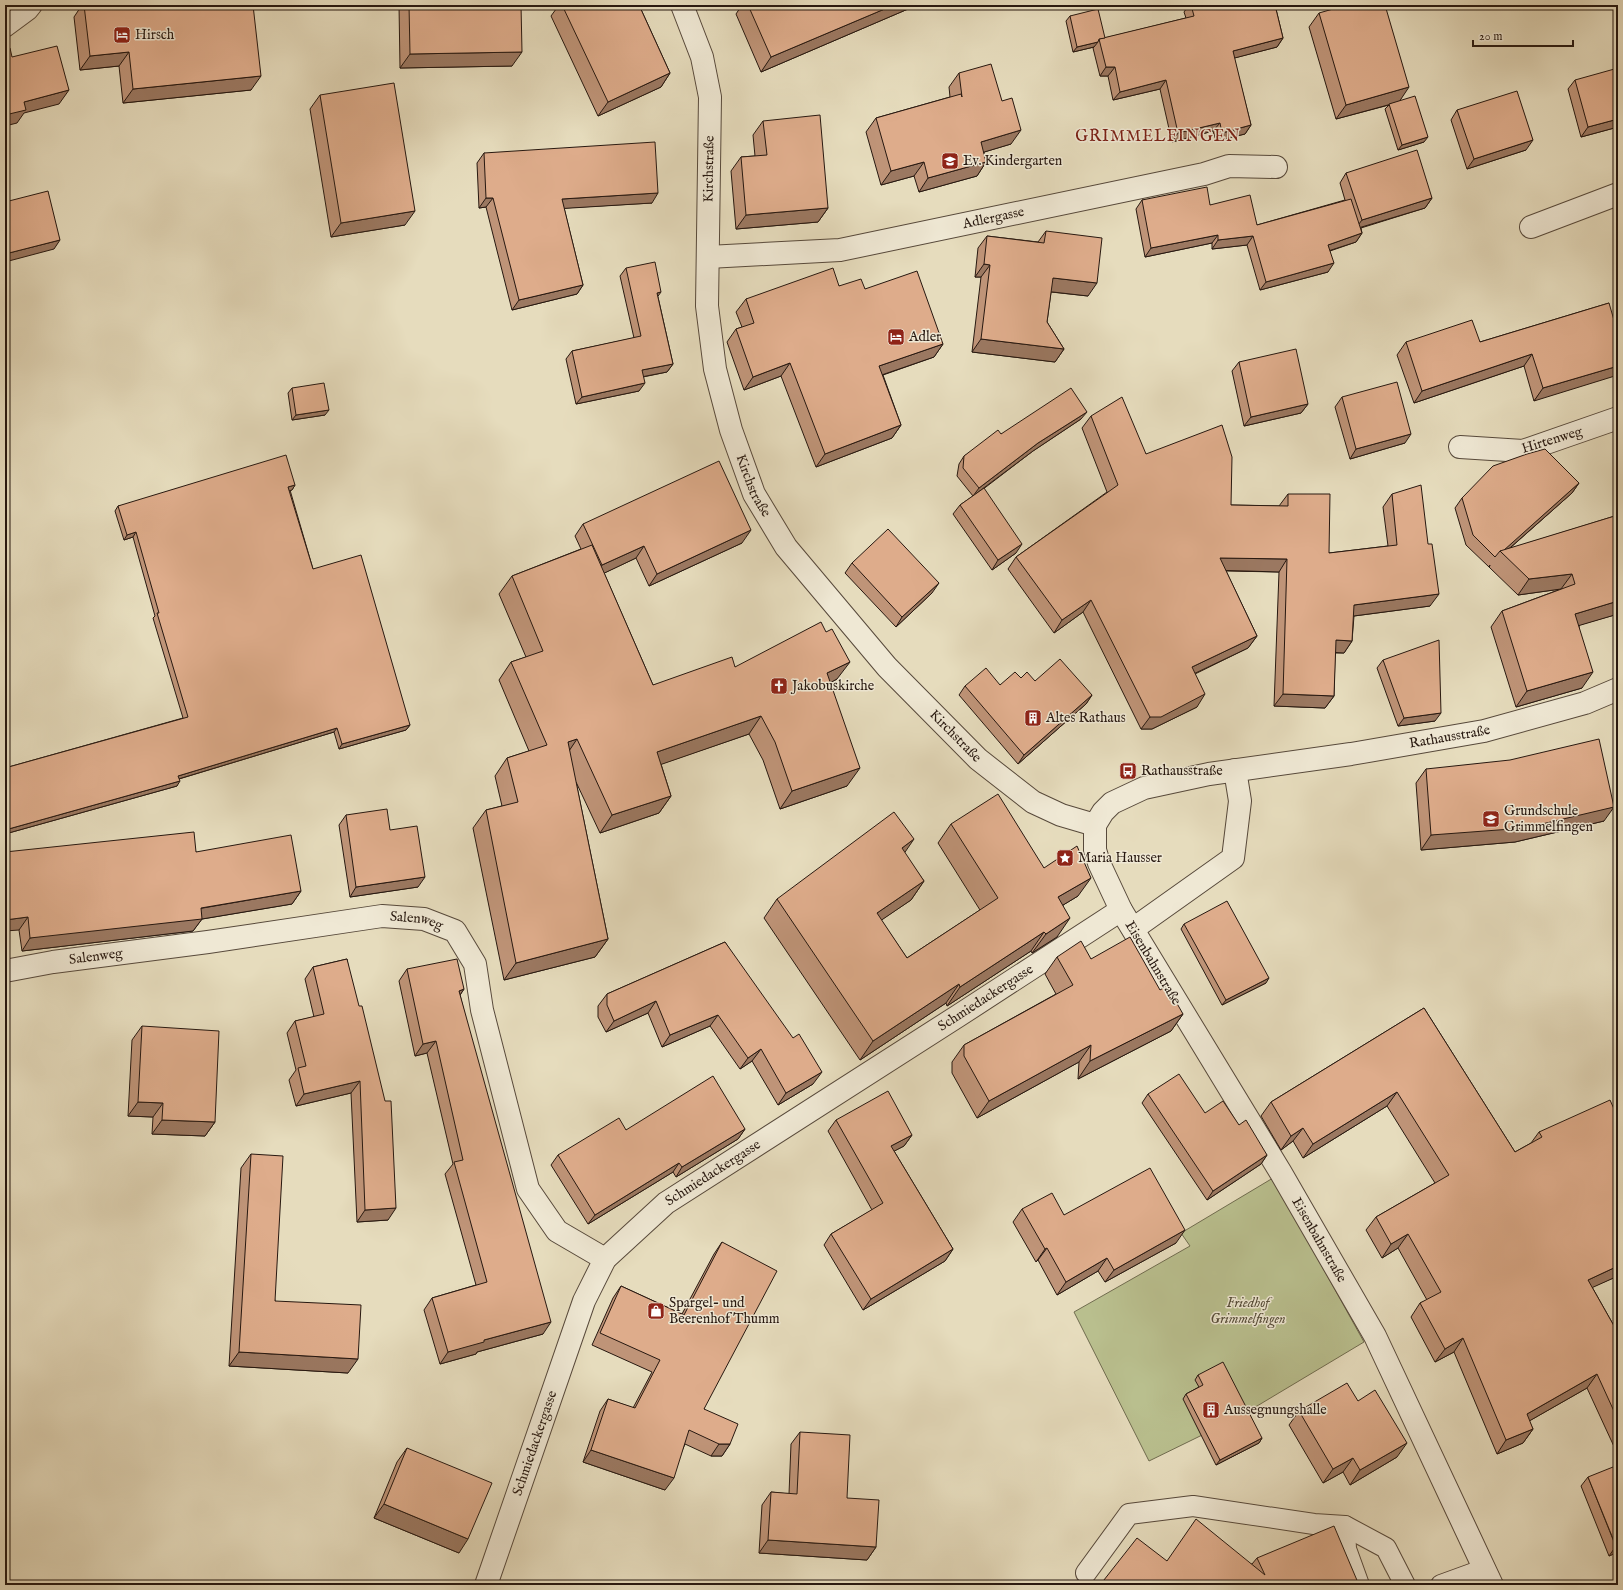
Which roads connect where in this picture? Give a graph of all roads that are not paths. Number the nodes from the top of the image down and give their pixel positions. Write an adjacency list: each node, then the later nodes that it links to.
1 (32, 5): 3 (lane)
2 (682, 5): 7 (street, Kirchstraße)
3 (5, 27)
4 (1276, 168): 7 (street, Adlergasse)
5 (1618, 194): 6 (street)
6 (1531, 227)
7 (708, 257): 12 (street, Kirchstraße)
8 (1618, 418): 9 (street, Hirtenweg)
9 (1460, 447)
10 (1618, 689): 11 (street, Rathausstraße)
11 (1234, 770): 12 (street, Rathausstraße); 14 (street)
12 (1095, 825): 13 (street)
13 (1121, 910): 14 (street, Eisenbahnstraße); 16 (street, Schmiedackergasse)
14 (1133, 929): 19 (street, Eisenbahnstraße)
15 (5, 971): 16 (street, Salenweg)
16 (605, 1259): 20 (street, Schmiedackergasse)
17 (1344, 1526): 18 (lane); 21 (lane); 22 (lane)
18 (1086, 1573)
19 (1488, 1577): 23 (lane)
20 (486, 1585)
21 (1358, 1585)
22 (1405, 1585)
23 (1441, 1585)

